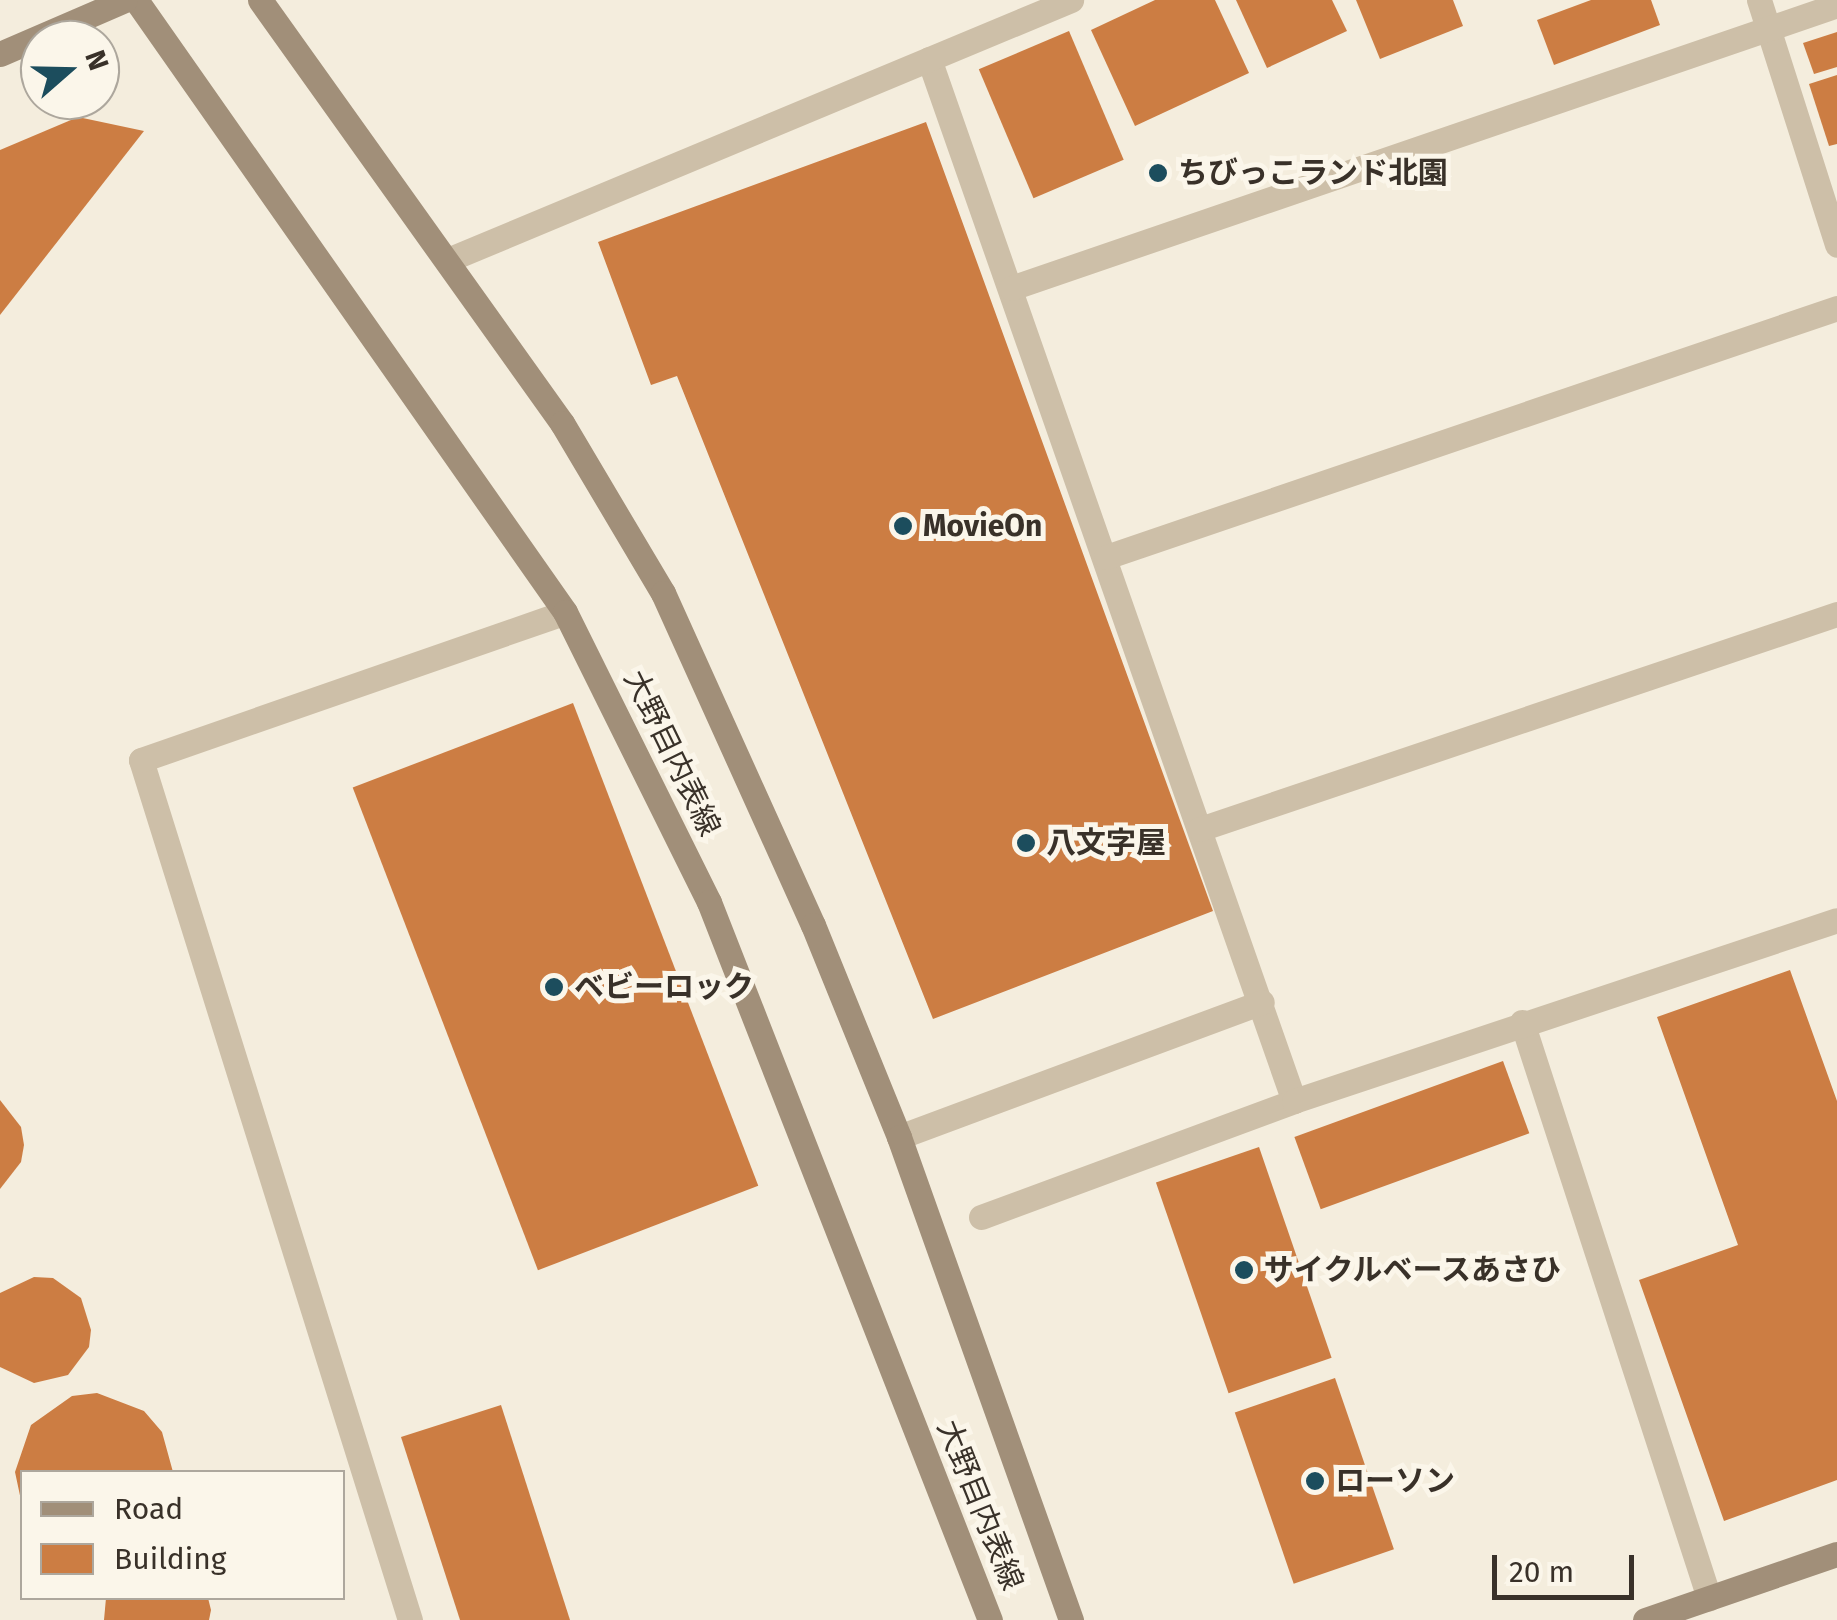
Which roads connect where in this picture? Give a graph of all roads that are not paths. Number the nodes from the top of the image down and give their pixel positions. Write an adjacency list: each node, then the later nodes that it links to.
1 (125, 0): 8 (main road)
2 (136, 0): 15 (main road, 大野目内表線)
3 (260, 0): 11 (main road, 大野目内表線)
4 (1071, 0): 9 (street)
5 (1760, 0): 7 (street)
6 (1837, 5): 7 (street)
7 (1769, 28): 10 (street); 12 (street)
8 (0, 54)
9 (930, 58): 11 (street); 12 (street)
10 (1837, 245)
11 (450, 259): 22 (main road, 大野目内表線)
12 (1011, 288): 14 (street)
13 (1837, 308): 14 (street)
14 (1106, 557): 17 (street)
15 (565, 612): 26 (street); 27 (main road, 大野目内表線)
16 (1837, 614): 17 (street)
17 (1200, 829): 19 (street)
18 (1837, 920): 20 (street)
19 (1262, 1002): 21 (street); 22 (street)
20 (1522, 1022): 21 (street); 25 (street)
21 (1294, 1101): 23 (street)
22 (899, 1137): 28 (main road, 大野目内表線)
23 (981, 1217)
24 (1837, 1554): 25 (main road)
25 (1709, 1598): 29 (main road)
26 (410, 1620)
27 (990, 1620)
28 (1071, 1620)
29 (1645, 1620)

